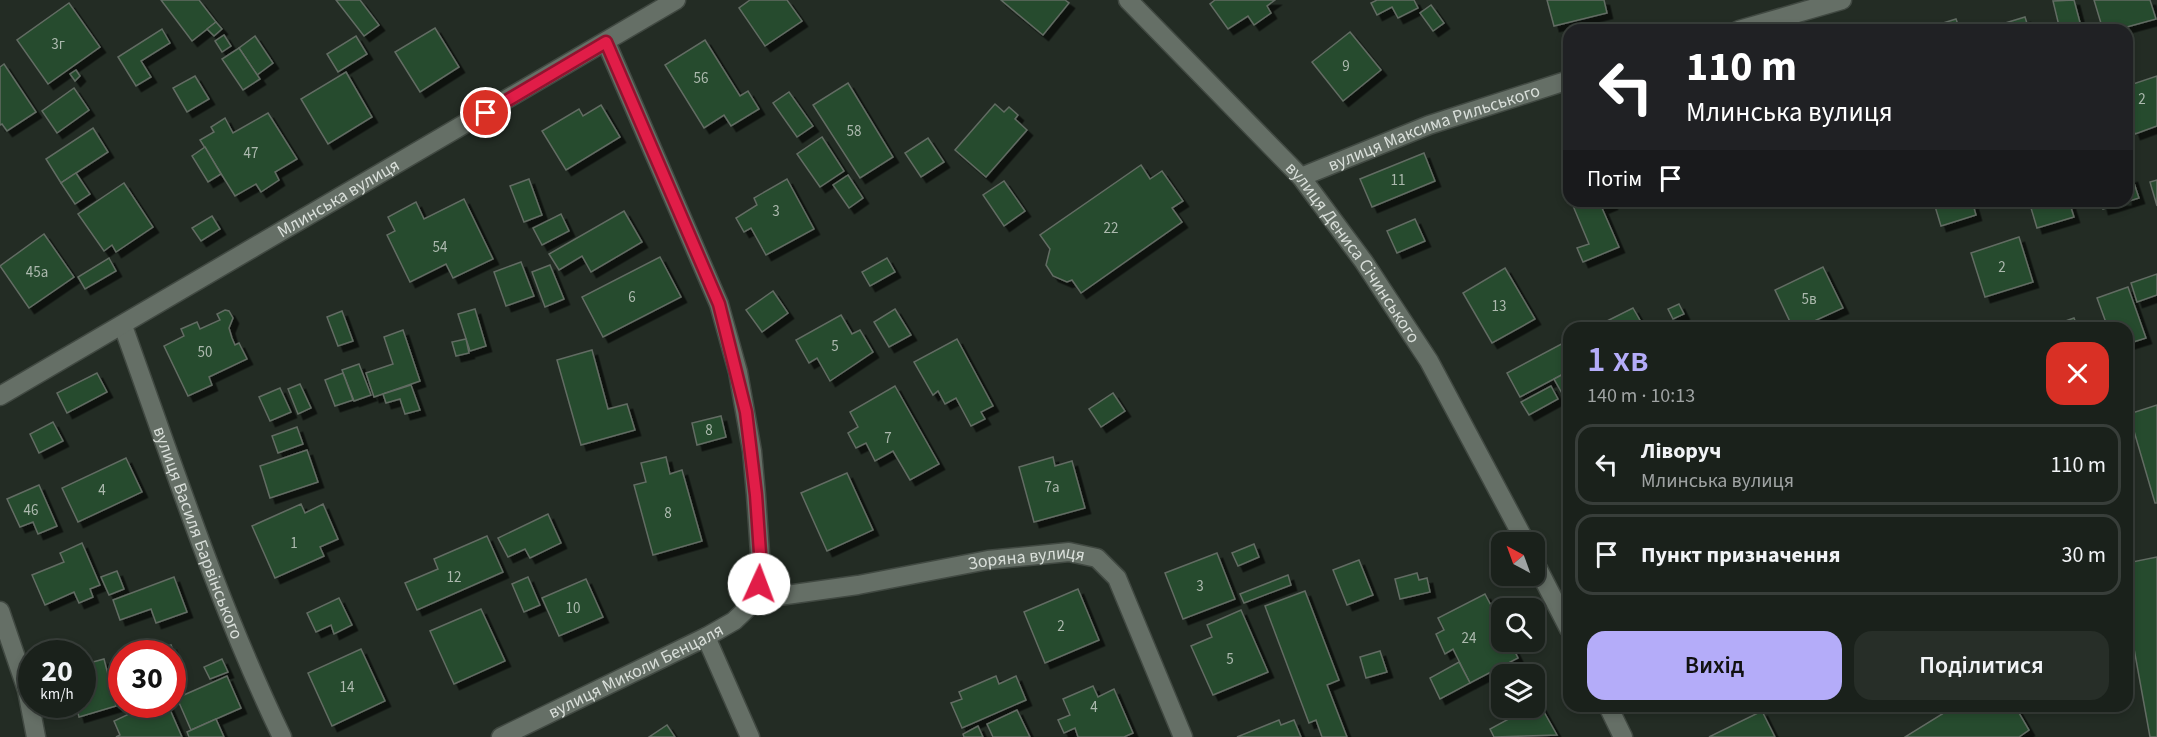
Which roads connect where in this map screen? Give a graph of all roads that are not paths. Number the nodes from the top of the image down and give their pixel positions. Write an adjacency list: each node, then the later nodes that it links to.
1 (676, 0): 5 (street, Млинська вулиця)
2 (1128, 0): 7 (street, вулиця Дениса Січинського)
3 (1842, 0): 4 (street)
4 (1760, 24)
5 (606, 42): 8 (street, Млинська вулиця); 12 (street)
6 (1563, 82): 7 (street, вулиця Максима Рильського)
7 (1301, 177): 10 (street, вулиця Дениса Січинського)
8 (123, 326): 9 (street, Млинська вулиця); 19 (street, вулиця Василя Барвінського)
9 (0, 396)
10 (1520, 532)
11 (1545, 582): 14 (street)
12 (757, 599): 15 (street, вулиця Миколи Бенцаля); 22 (street, Зоряна вулиця)
13 (0, 611): 18 (street)
14 (1563, 617)
15 (705, 637): 17 (street, вулиця Миколи Бенцаля); 21 (street)
16 (1611, 712): 23 (street)
17 (534, 730): 20 (street, вулиця Миколи Бенцаля)
18 (36, 737)
19 (282, 737)
20 (501, 737)
21 (750, 737)
22 (1183, 737)
23 (1623, 737)

